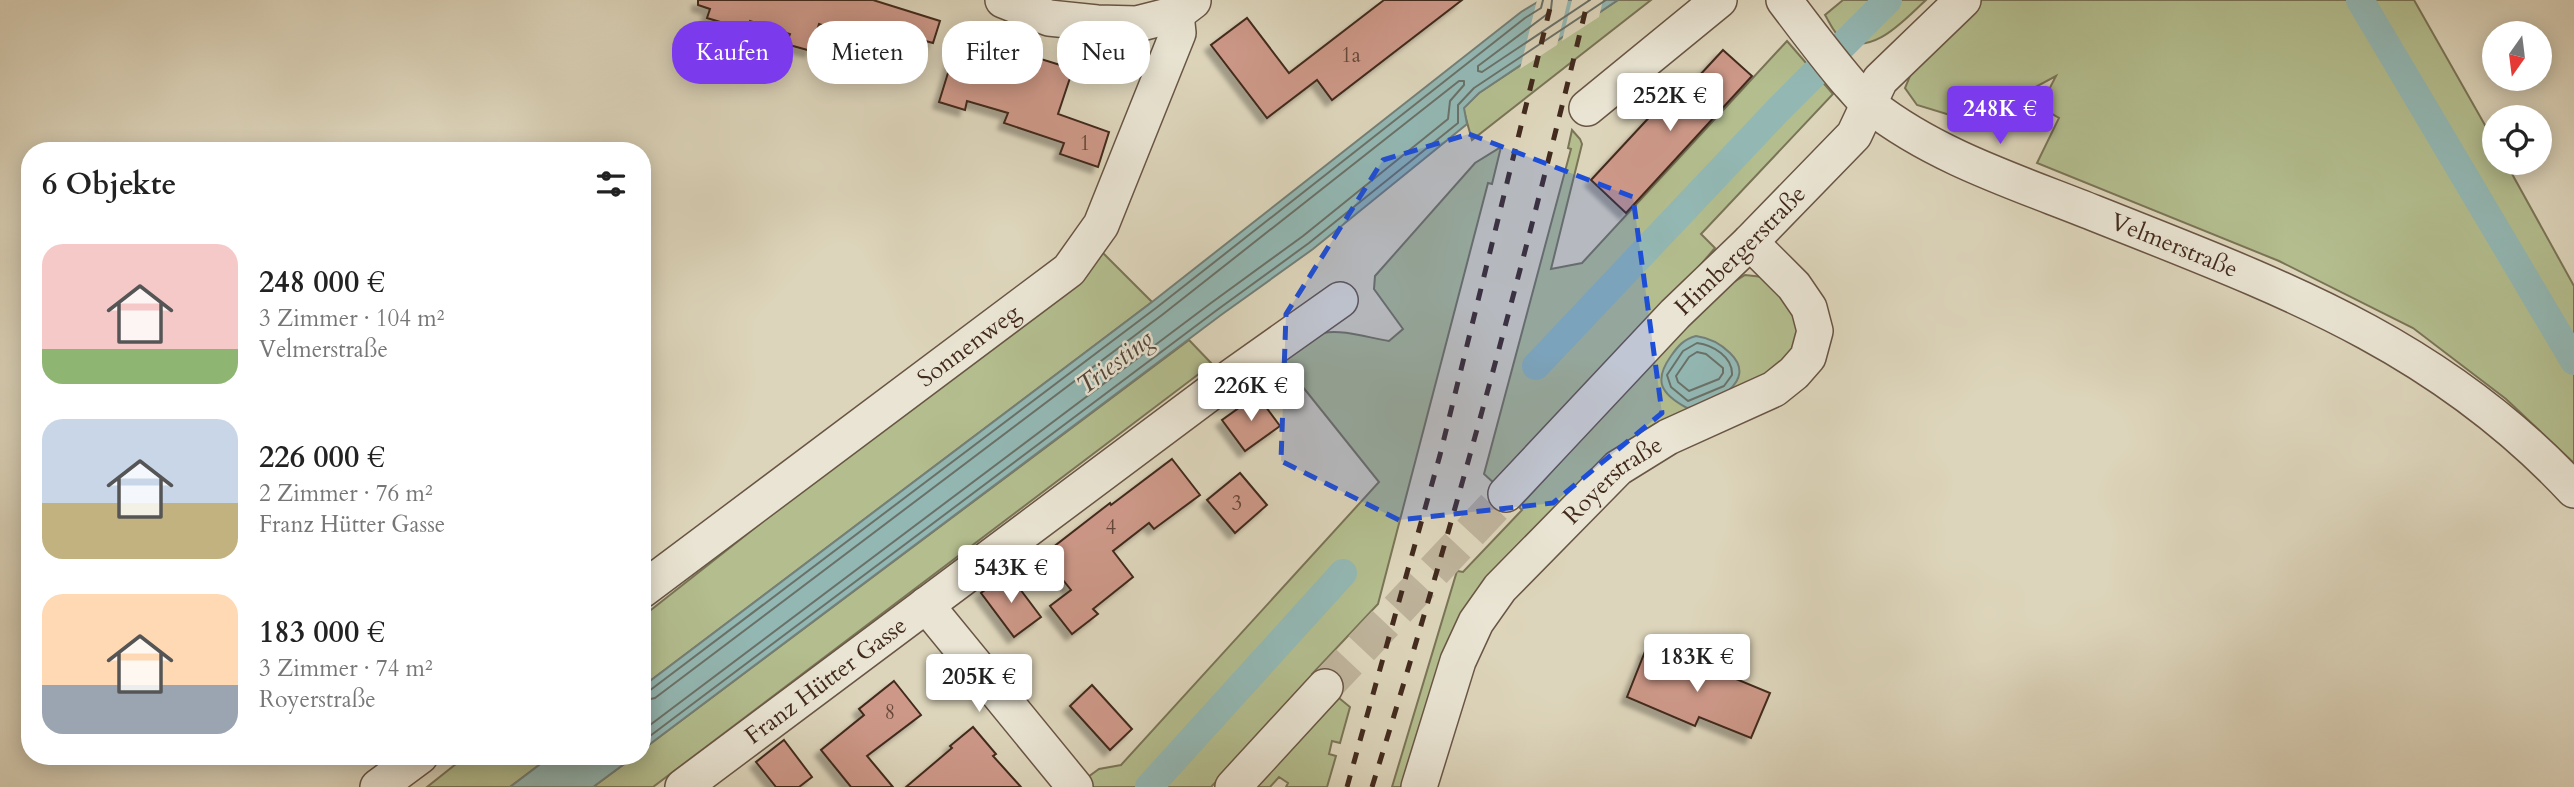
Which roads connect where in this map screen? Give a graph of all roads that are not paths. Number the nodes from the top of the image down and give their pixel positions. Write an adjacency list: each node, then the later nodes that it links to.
1 (1003, 0): 5 (street)
2 (1719, 0): 7 (street)
3 (1784, 0): 6 (street, Velmerstraße)
4 (1963, 0): 6 (street, Himbergerstraße)
5 (1186, 7): 12 (street, Sonnenweg)
6 (1868, 104): 8 (street, Himbergerstraße); 10 (street, Velmerstraße)
7 (1587, 108)
8 (1750, 242): 11 (street, Himbergerstraße); 20 (street, Royerstraße)
9 (1340, 300): 13 (street, Franz Hütter Gasse)
10 (2574, 490)
11 (1506, 495)
12 (651, 583)
13 (926, 605): 17 (street, Franz Hütter Gasse); 18 (street)
14 (1325, 687): 19 (street)
15 (408, 765): 16 (street)
16 (378, 787)
17 (683, 787)
18 (1075, 787)
19 (1233, 787)
20 (1419, 787)

